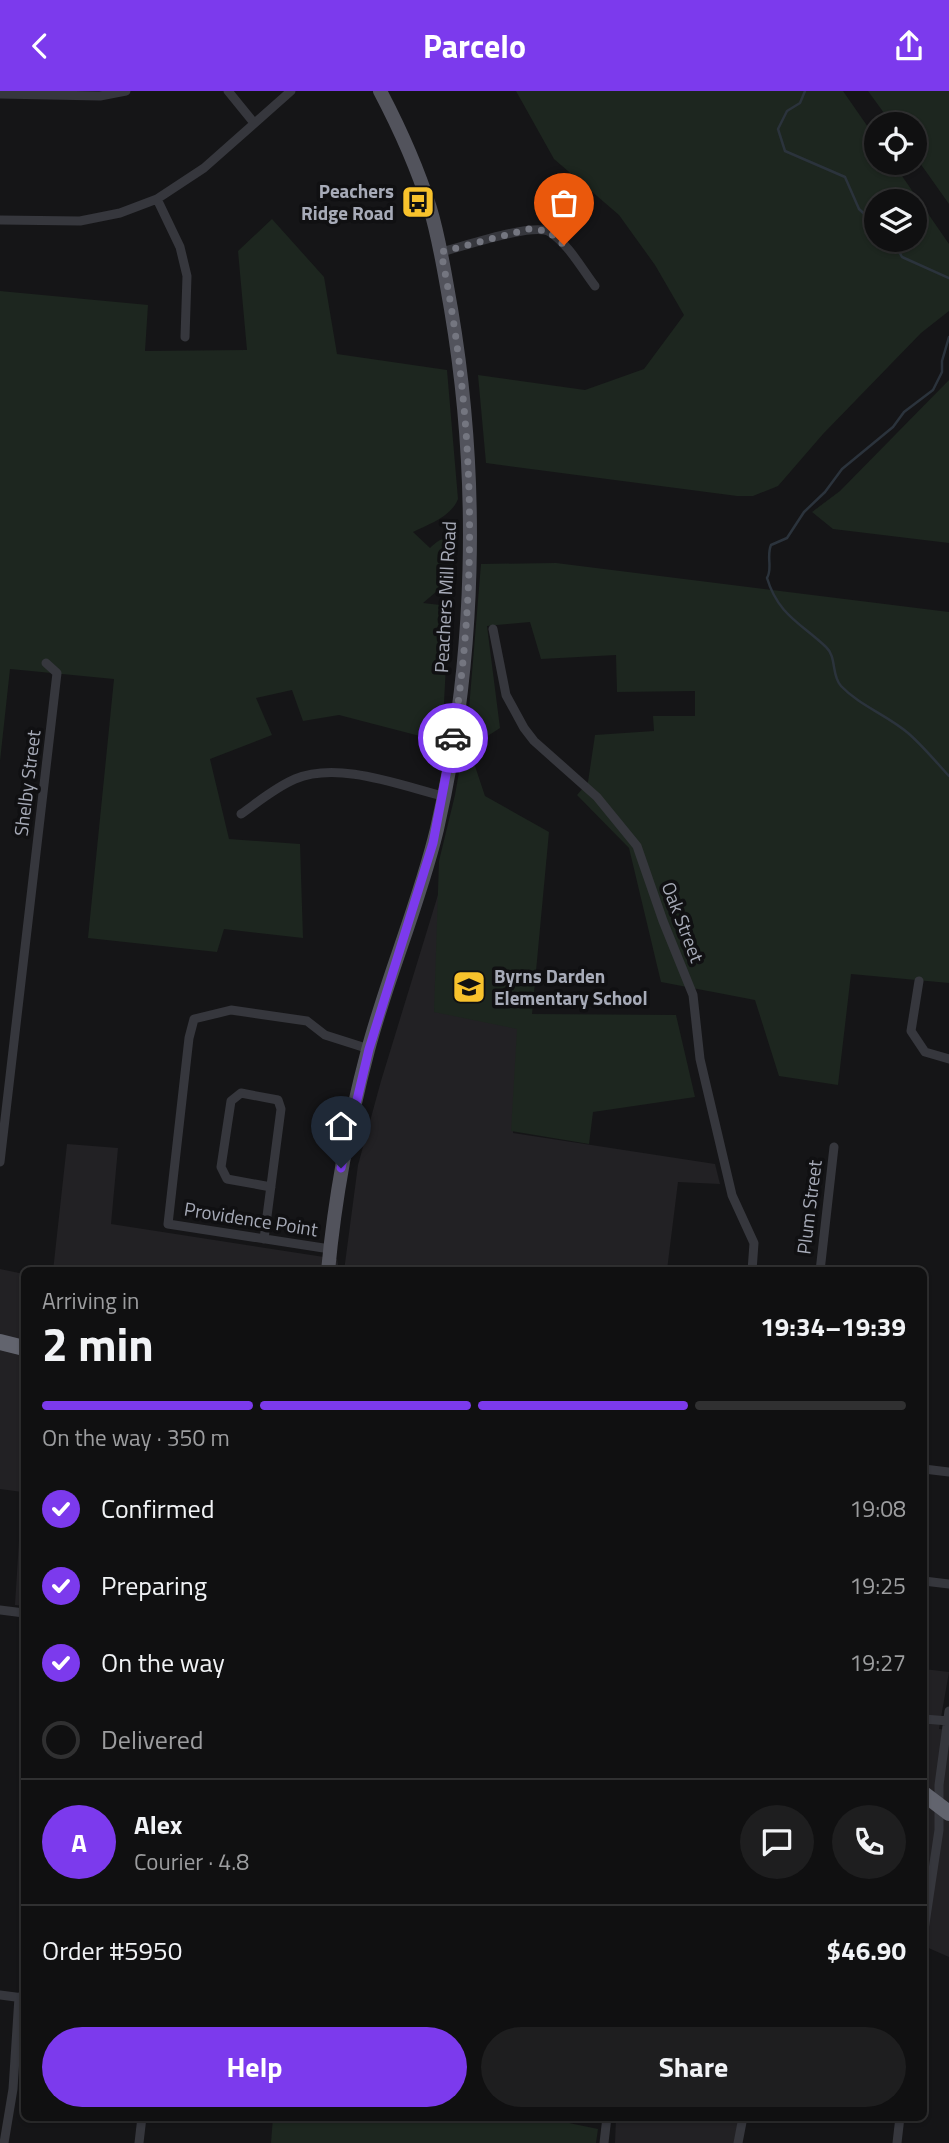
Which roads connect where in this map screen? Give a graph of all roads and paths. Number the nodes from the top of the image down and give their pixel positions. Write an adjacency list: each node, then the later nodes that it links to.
1 (126, 91): 5 (street)
2 (228, 91): 6 (street)
3 (291, 91): 6 (street)
4 (380, 91): 9 (main road, Peachers Mill Road)
5 (0, 94)
6 (254, 123): 7 (street)
7 (157, 199): 8 (street); 11 (street)
8 (0, 220)
9 (441, 252): 10 (street); 14 (main road, Peachers Mill Road)
10 (595, 286)
11 (184, 337)
12 (493, 629): 25 (street, Oak Street)
13 (46, 663): 20 (street, Shelby Street)
14 (443, 796): 15 (street); 17 (main road, Peachers Mill Road)
15 (241, 814)
16 (919, 981): 18 (street)
17 (369, 1049): 22 (street, Providence Point); 23 (main road, Peachers Mill Road)
18 (949, 1059)
19 (834, 1147): 26 (street, Plum Street)
20 (0, 1162)
21 (271, 1187): 21 (street); 22 (street)
22 (264, 1239): 23 (street, Providence Point)
23 (330, 1249): 24 (main road, Peachers Mill Road)
24 (328, 1267)
25 (752, 1267)
26 (820, 1267)
27 (0, 1342): 28 (highway)
28 (21, 1346)
29 (927, 1469): 30 (street)
30 (949, 1472)
31 (927, 1581): 32 (street)
32 (949, 1584)
33 (0, 1610): 34 (street)
34 (21, 1613)
35 (949, 1718): 36 (street); 38 (street)
36 (927, 1719)
37 (927, 1796): 38 (highway)
38 (943, 1809): 39 (street)
39 (927, 1910)
40 (0, 1995): 41 (street)
41 (21, 1998)
42 (21, 2008): 43 (street)
43 (13, 2088): 44 (street); 49 (street)
44 (21, 2091)
45 (142, 2121): 50 (street)
46 (607, 2121): 51 (street)
47 (742, 2121): 52 (street)
48 (900, 2121): 53 (street)
49 (4, 2143)
50 (139, 2143)
51 (604, 2143)
52 (738, 2143)
53 (897, 2143)

